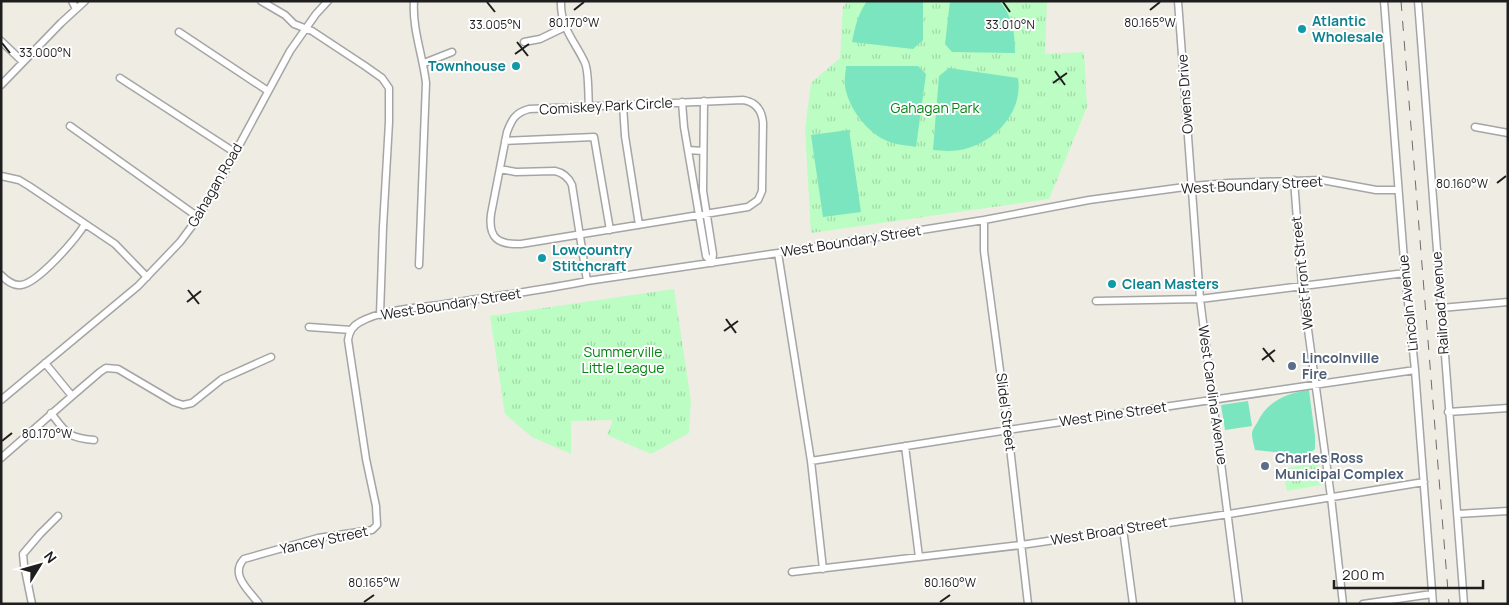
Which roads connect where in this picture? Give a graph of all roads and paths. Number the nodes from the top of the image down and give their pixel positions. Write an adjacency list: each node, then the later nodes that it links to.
1 (72, 1): 10 (street)
2 (85, 1): 10 (street)
3 (260, 1): 12 (street)
4 (328, 1): 12 (street, Gahagan Road)
5 (414, 1): 18 (street)
6 (561, 1): 11 (street)
7 (1178, 1): 36 (street, Owens Drive)
8 (1384, 1): 37 (street, Lincoln Avenue)
9 (1418, 1): 57 (street, Railroad Avenue)
10 (76, 9): 17 (street)
11 (565, 27): 15 (street); 25 (street)
12 (305, 29): 21 (street, Gahagan Road); 58 (street)
13 (179, 32): 21 (street)
14 (1, 42): 17 (street)
15 (524, 42)
16 (452, 52): 18 (street)
17 (23, 62): 20 (street)
18 (424, 63): 48 (street)
19 (120, 78): 32 (street)
20 (1, 85)
21 (268, 91): 32 (street, Gahagan Road)
22 (704, 101): 23 (street, Comiskey Park Circle); 31 (street); 38 (street, Comiskey Park Circle)
23 (682, 102): 24 (street, Comiskey Park Circle); 30 (street)
24 (623, 105): 25 (street, Comiskey Park Circle); 43 (street)
25 (589, 107): 29 (street, Comiskey Park Circle)
26 (70, 126): 40 (street)
27 (1475, 127): 28 (street)
28 (1508, 133)
29 (505, 142): 33 (street, Comiskey Park Circle); 44 (street)
30 (688, 150): 31 (street); 39 (street)
31 (703, 150): 38 (street)
32 (234, 154): 40 (street, Gahagan Road)
33 (500, 169): 45 (street); 45 (street, Comiskey Park Circle)
34 (1, 176): 42 (street)
35 (1294, 180): 36 (street, West Boundary Street); 37 (street, West Boundary Street); 53 (street, West Front Street)
36 (1192, 186): 41 (street, West Boundary Street); 54 (street, West Carolina Avenue)
37 (1398, 190): 49 (street, Lincoln Avenue)
38 (706, 214): 39 (street, Comiskey Park Circle); 47 (street)
39 (698, 215): 43 (street, Comiskey Park Circle); 47 (street)
40 (198, 218): 51 (street, Gahagan Road)
41 (984, 220): 46 (street, West Boundary Street); 71 (street, Slidel Street)
42 (85, 224): 50 (street); 51 (street)
43 (639, 225): 44 (street, Comiskey Park Circle)
44 (610, 230): 45 (street, Comiskey Park Circle)
45 (579, 235): 52 (street)
46 (778, 253): 47 (street, West Boundary Street); 75 (street)
47 (712, 263): 52 (street, West Boundary Street)
48 (419, 265)
49 (1404, 273): 53 (street); 63 (street, Lincoln Avenue)
50 (1, 275)
51 (147, 277): 62 (street, Gahagan Road)
52 (587, 281): 58 (street, West Boundary Street)
53 (1302, 286): 54 (street); 64 (street, West Front Street)
54 (1200, 299): 55 (street); 67 (street, West Carolina Avenue)
55 (1096, 301)
56 (1508, 302): 57 (street)
57 (1441, 308): 69 (street, Railroad Avenue)
58 (380, 315): 60 (street, West Boundary Street)
59 (309, 327): 60 (street)
60 (351, 330): 89 (street, Yancey Street)
61 (271, 356): 65 (street)
62 (45, 363): 65 (street); 66 (street, Gahagan Road)
63 (1415, 370): 64 (street, West Pine Street); 76 (street, Lincoln Avenue)
64 (1315, 386): 67 (street, West Pine Street); 77 (street, West Front Street)
65 (72, 396): 70 (street)
66 (1, 400)
67 (1214, 400): 71 (street, West Pine Street); 79 (street, West Carolina Avenue)
68 (1508, 408): 69 (street)
69 (1448, 412): 80 (street, Railroad Avenue)
70 (51, 413): 72 (street); 74 (street)
71 (1008, 430): 73 (street, West Pine Street); 83 (street, Slidel Street)
72 (94, 440)
73 (905, 446): 75 (street, West Pine Street); 84 (street)
74 (1, 458)
75 (811, 461): 85 (street)
76 (1424, 482): 77 (street, West Broad Street); 87 (street, Lincoln Avenue)
77 (1331, 497): 79 (street, West Broad Street); 93 (street, West Front Street)
78 (1508, 511): 80 (street)
79 (1229, 514): 82 (street, West Broad Street); 92 (street, West Carolina Avenue)
80 (1457, 514): 96 (street, Railroad Avenue)
81 (58, 516): 88 (street)
82 (1123, 529): 83 (street, West Broad Street); 91 (street)
83 (1021, 545): 84 (street, West Broad Street); 90 (street, Slidel Street)
84 (918, 557): 85 (street, West Broad Street)
85 (823, 569): 86 (street, West Broad Street)
86 (792, 572)
87 (1432, 594): 94 (street); 95 (street, Lincoln Avenue)
88 (32, 604)
89 (259, 604)
90 (1028, 604)
91 (1134, 604)
92 (1239, 604)
93 (1343, 604)
94 (1363, 604)
95 (1433, 604)
96 (1464, 604)

